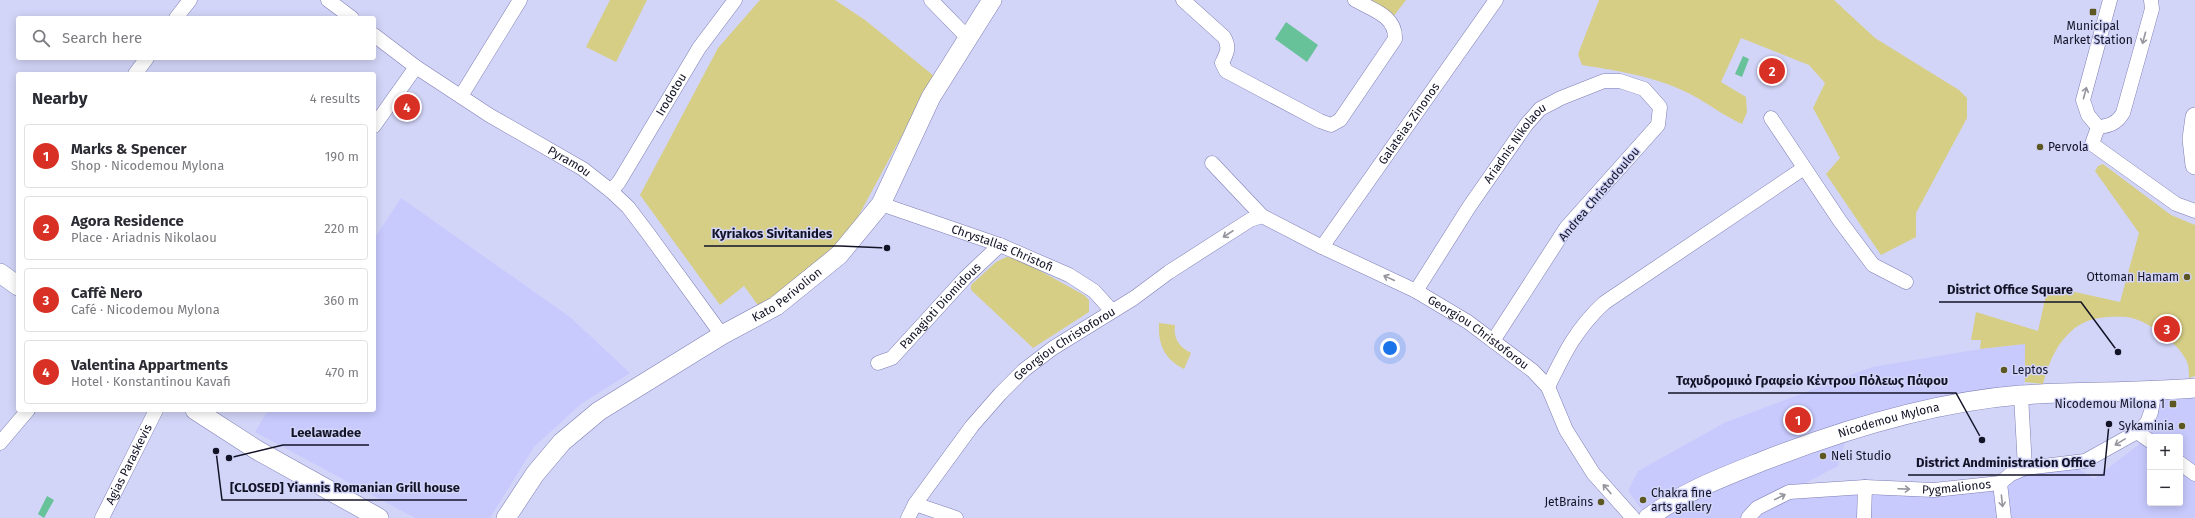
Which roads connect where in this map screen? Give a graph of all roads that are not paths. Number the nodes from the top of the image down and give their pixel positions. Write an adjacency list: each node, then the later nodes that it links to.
1 (190, 0): 12 (street)
2 (328, 0): 13 (street)
3 (520, 0): 19 (street)
4 (735, 0): 28 (street, Irodotou)
5 (931, 0): 15 (street)
6 (992, 0): 15 (main road, Kato Perivolion)
7 (1183, 0): 8 (street)
8 (1355, 0)
9 (1496, 0): 33 (street, Galateias Zinonos)
10 (2110, 0): 24 (street, one-way to 10)
11 (2151, 0): 24 (street, one-way to 24)
12 (178, 16)
13 (349, 16)
14 (376, 37): 17 (street, Pyramou)
15 (967, 37): 29 (main road, Kato Perivolion)
16 (146, 60): 18 (street)
17 (416, 67): 19 (street, Pyramou); 23 (street)
18 (136, 72)
19 (461, 96): 28 (street, Pyramou)
20 (1660, 107): 37 (street, Ariadnis Nikolaou); 40 (street, Andrea Christodoulou)
21 (2195, 117): 26 (main road)
22 (1771, 118): 27 (street)
23 (376, 123)
24 (2098, 127): 30 (street)
25 (1212, 163): 31 (street, Georgiou Christoforou)
26 (2195, 165)
27 (1804, 168): 35 (street); 42 (street)
28 (611, 191): 39 (street, Pyramou)
29 (881, 204): 32 (street, Chrystallas Christofi); 39 (main road, Kato Perivolion)
30 (2195, 211)
31 (1262, 216): 33 (street, Georgiou Christoforou); 38 (street, Georgiou Christoforou, one-way to 38)
32 (1000, 245): 38 (street, Chrystallas Christofi); 41 (street, Panagioti Diomidous)
33 (1322, 247): 37 (street, Georgiou Christoforou, one-way to 33)
34 (0, 272): 36 (main road)
35 (1906, 282)
36 (16, 284)
37 (1416, 291): 40 (street, Georgiou Christoforou)
38 (1112, 311): 57 (street, Georgiou Christoforou)
39 (722, 336): 60 (main road, Kato Perivolion)
40 (1493, 341): 42 (street, Georgiou Christoforou)
41 (878, 363)
42 (1548, 387): 63 (street, Georgiou Christoforou, one-way to 42)
43 (2195, 388): 44 (main road, Nicodemou Mylona)
44 (2155, 390): 45 (main road, Nicodemou Mylona); 49 (street, Pygmalionos)
45 (2020, 395): 53 (street); 64 (main road, Nicodemou Mylona)
46 (26, 412): 51 (street)
47 (155, 412): 58 (street, Agias Paraskevis)
48 (198, 412): 59 (main road)
49 (2137, 432): 50 (street); 53 (street, Pygmalionos, one-way to 53)
50 (2147, 439)
51 (0, 443)
52 (2183, 465): 54 (street)
53 (2025, 468): 55 (street, Pygmalionos)
54 (2195, 474)
55 (2000, 483): 56 (street, Pygmalionos, one-way to 55); 67 (street, one-way to 67)
56 (1865, 487): 65 (street, Pygmalionos, one-way to 56); 66 (street)
57 (916, 504): 61 (street, Georgiou Christoforou); 62 (street)
58 (102, 518)
59 (379, 518)
60 (506, 518)
61 (908, 518)
62 (956, 518)
63 (1633, 518)
64 (1648, 518)
65 (1748, 518)
66 (1864, 518)
67 (2004, 518)

